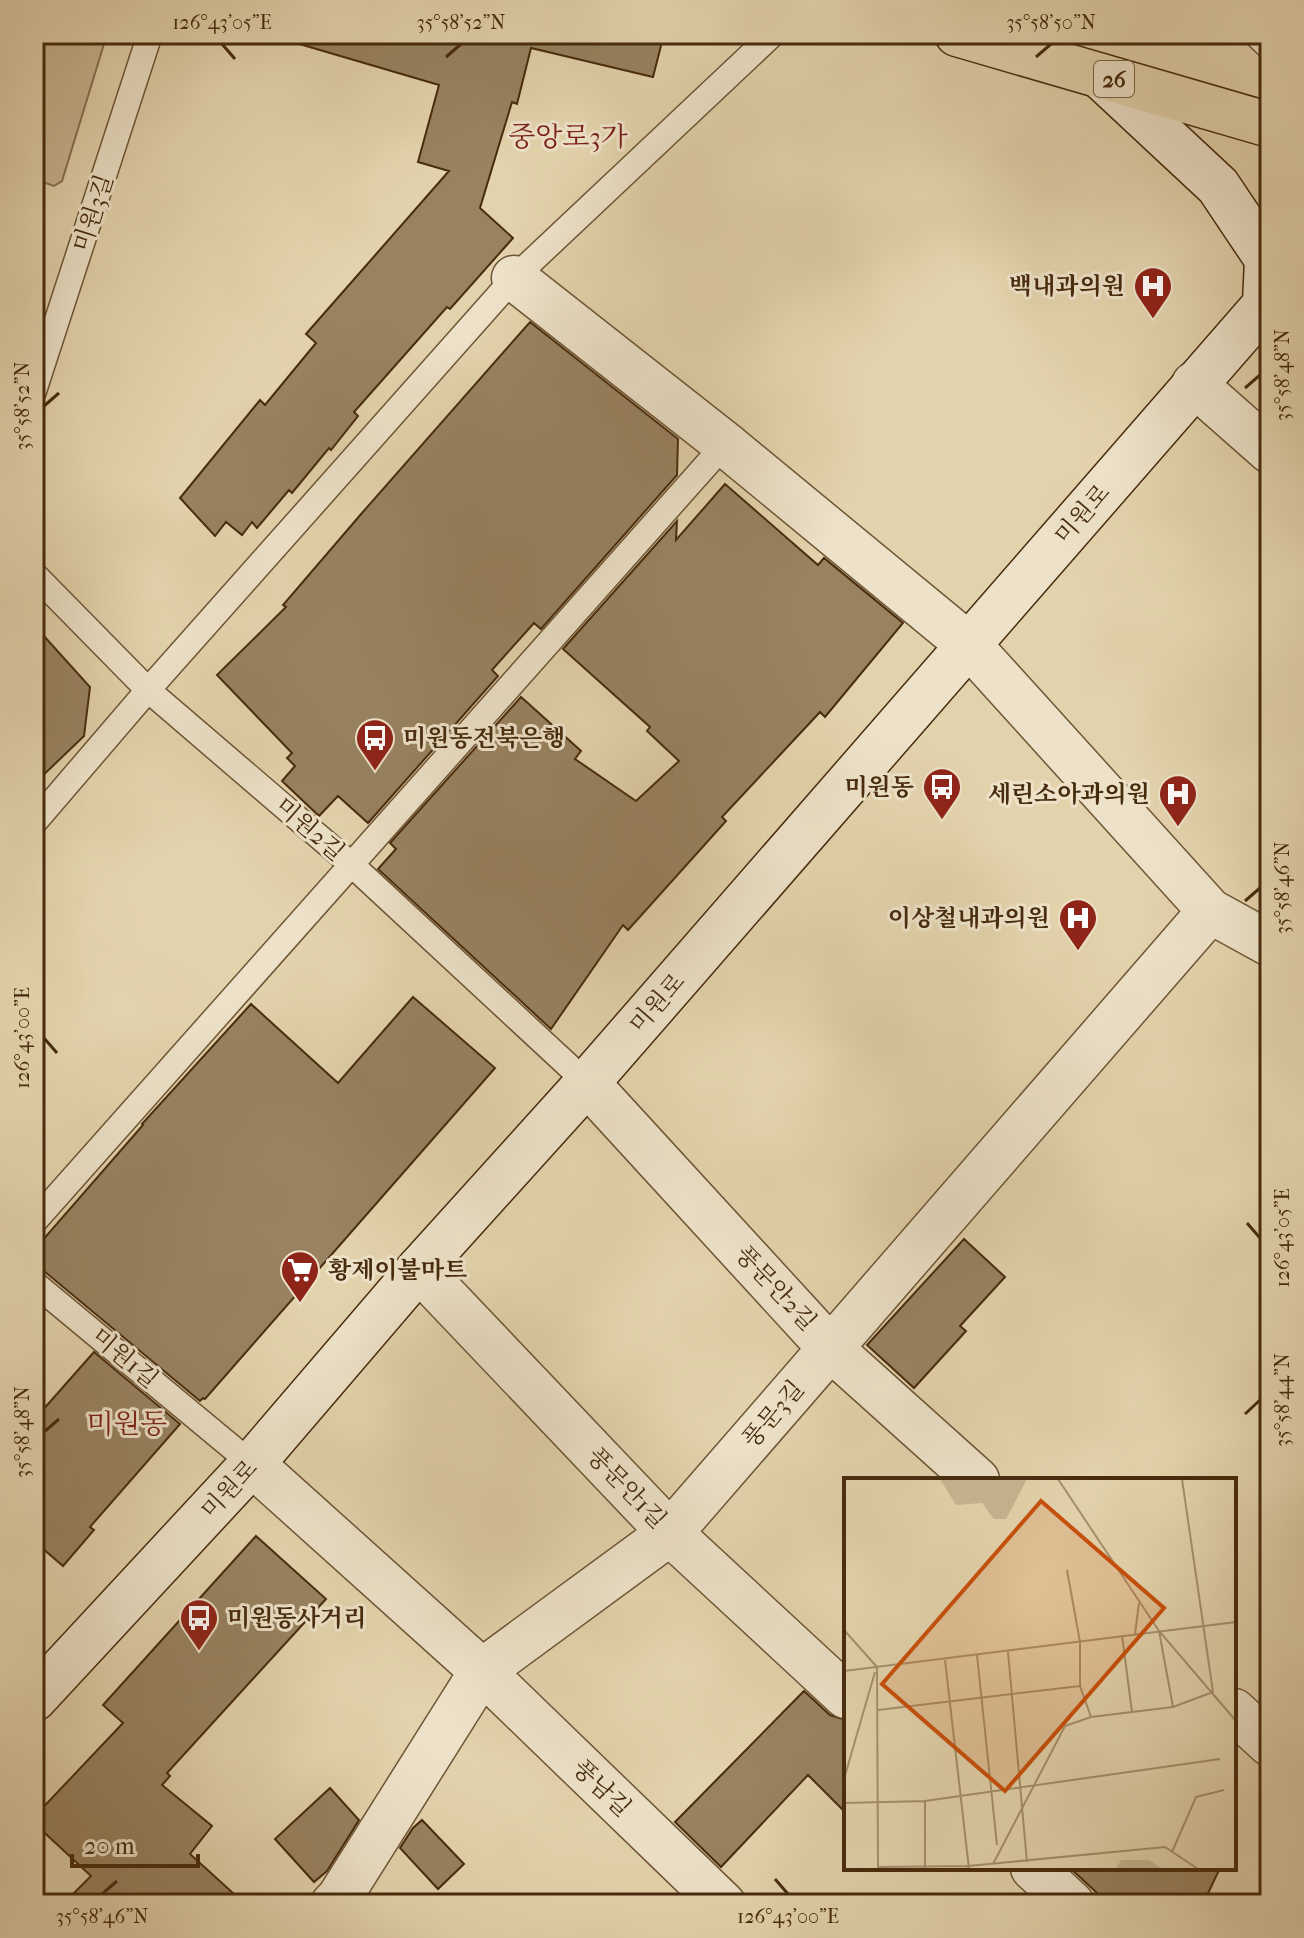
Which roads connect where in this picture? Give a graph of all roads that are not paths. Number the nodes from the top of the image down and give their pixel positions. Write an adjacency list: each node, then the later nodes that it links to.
1 (150, 34): 11 (lane, 미원3길)
2 (773, 34): 8 (lane)
3 (957, 34): 6 (main road, 26)
4 (1255, 34): 5 (lane)
5 (1270, 48)
6 (1100, 76): 7 (main road, 26); 9 (street)
7 (1270, 125)
8 (514, 278): 12 (street); 16 (lane)
9 (1268, 301): 10 (street, 미원로)
10 (1194, 384): 13 (street); 15 (street, 미원로)
11 (34, 391)
12 (725, 444): 15 (street); 18 (lane)
13 (1270, 451)
14 (34, 574): 16 (lane, 미원2길)
15 (970, 646): 19 (street); 21 (street, 미원로)
16 (148, 690): 17 (lane); 18 (lane, 미원2길)
17 (34, 823)
18 (352, 865): 21 (lane, 미원2길); 22 (lane)
19 (1210, 911): 20 (street); 25 (street, 풍문3길)
20 (1270, 944)
21 (587, 1083): 23 (street, 미원로); 25 (street, 풍문안2길)
22 (34, 1222)
23 (419, 1269): 26 (street, 미원로); 28 (street, 풍문안1길)
24 (34, 1283): 26 (lane, 미원1길)
25 (830, 1348): 27 (street, 풍문안2길); 28 (street, 풍문3길)
26 (252, 1464): 29 (street, 풍남길); 31 (street, 미원로)
27 (975, 1478)
28 (670, 1533): 29 (street, 풍문3길); 30 (street, 풍문안1길)
29 (482, 1671): 35 (street, 풍문3길); 36 (street, 풍남길)
30 (844, 1694)
31 (34, 1699)
32 (1236, 1713): 33 (street)
33 (1270, 1744)
34 (1035, 1870): 37 (street)
35 (333, 1904)
36 (723, 1904)
37 (1072, 1904)

